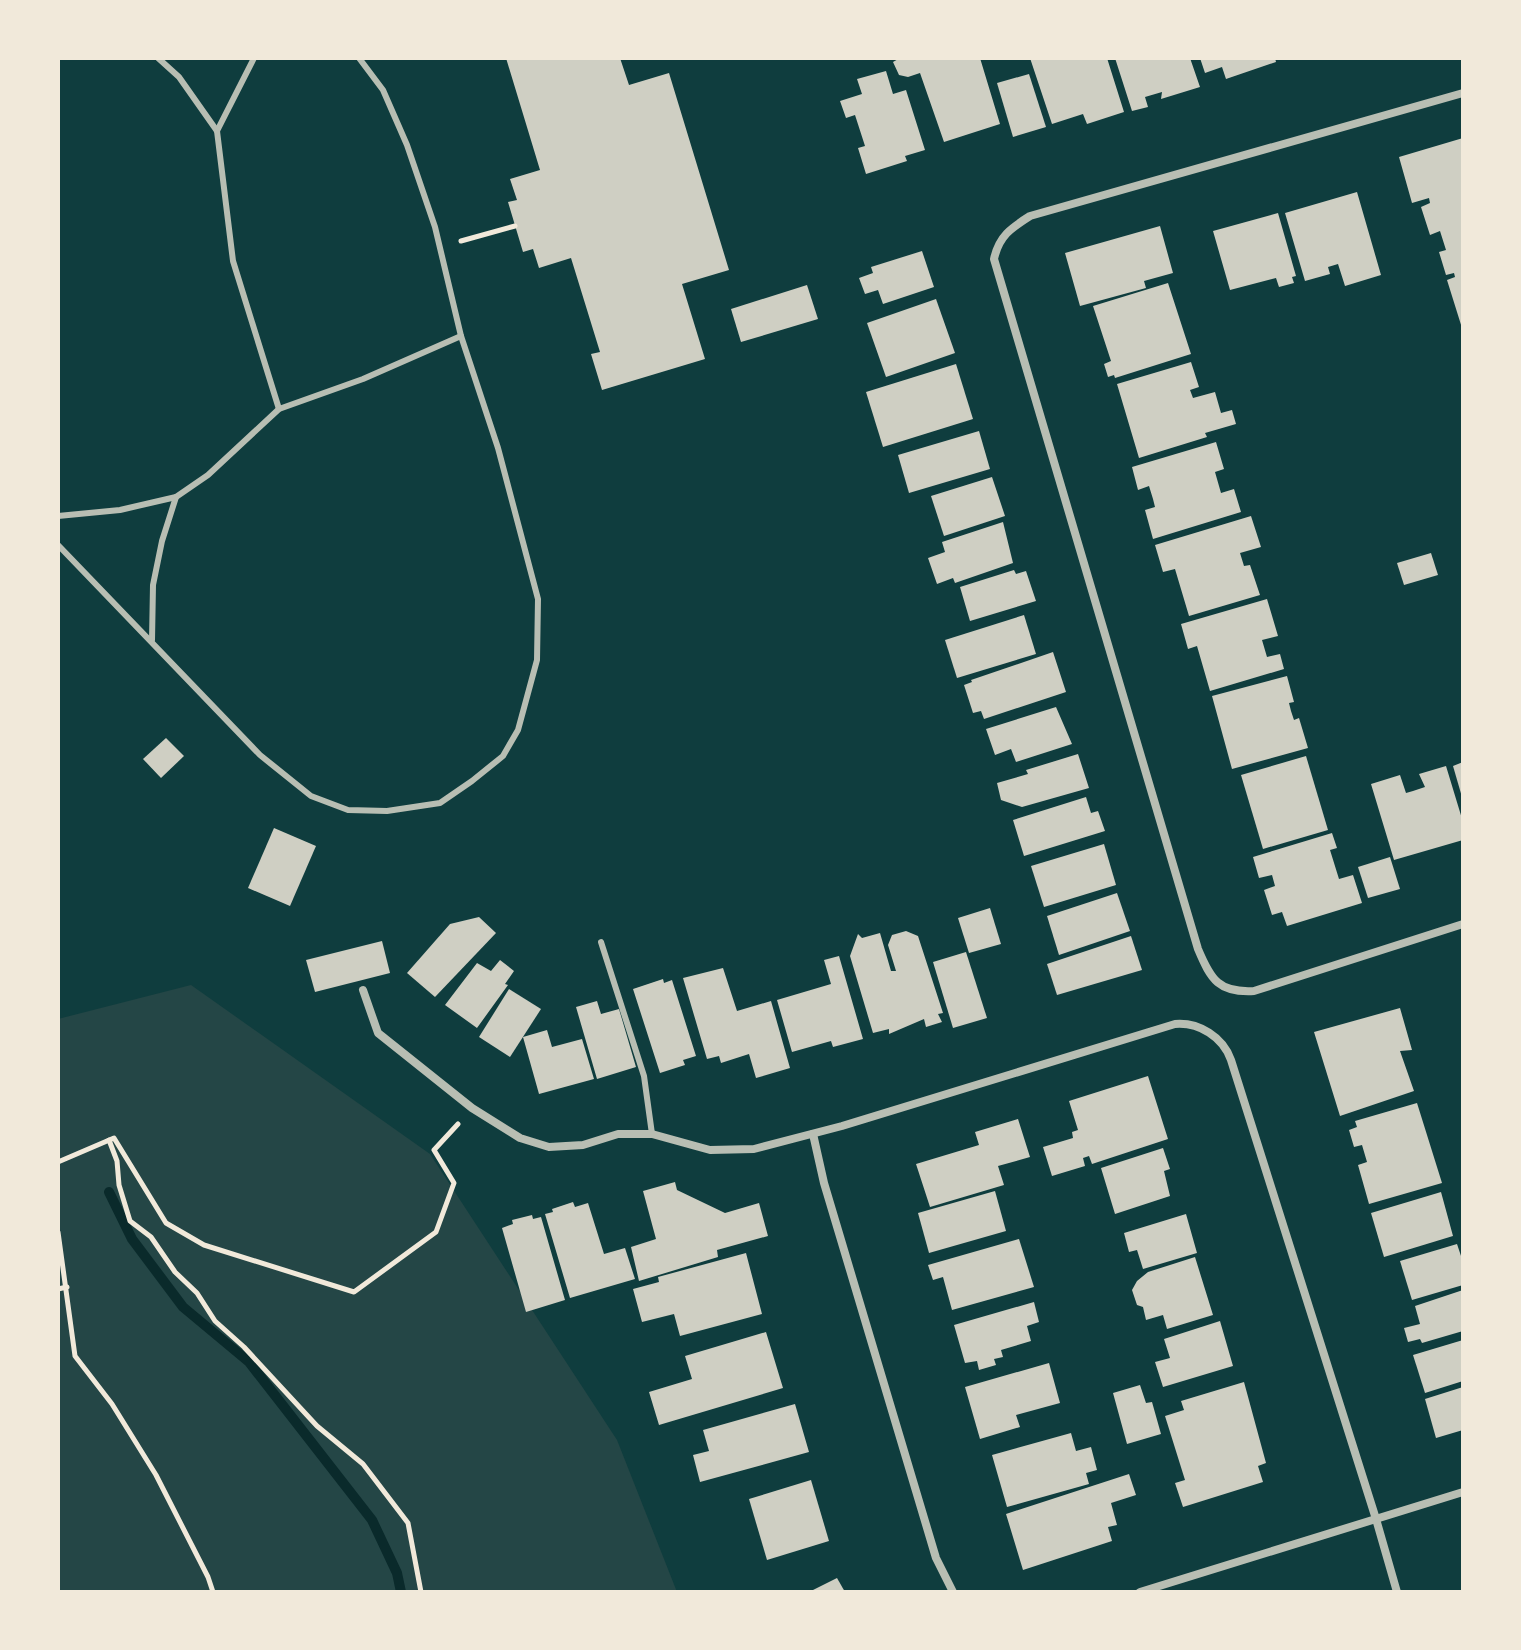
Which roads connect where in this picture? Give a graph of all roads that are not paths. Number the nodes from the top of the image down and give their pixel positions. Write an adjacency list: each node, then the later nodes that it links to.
1 (158, 58): 5 (lane)
2 (254, 58): 5 (lane)
3 (359, 58): 6 (lane)
4 (1463, 93): 12 (street)
5 (217, 131): 7 (lane)
6 (461, 336): 7 (lane); 11 (lane)
7 (279, 409): 8 (lane)
8 (176, 497): 9 (lane); 11 (lane)
9 (58, 516)
10 (58, 545): 11 (lane)
11 (152, 640)
12 (1463, 924)
13 (601, 942): 15 (lane)
14 (363, 990): 15 (street)
15 (652, 1134): 16 (street)
16 (813, 1134): 18 (street); 19 (street)
17 (1463, 1492): 18 (street)
18 (1376, 1519): 20 (street); 21 (street)
19 (953, 1592)
20 (1140, 1592)
21 (1397, 1592)

